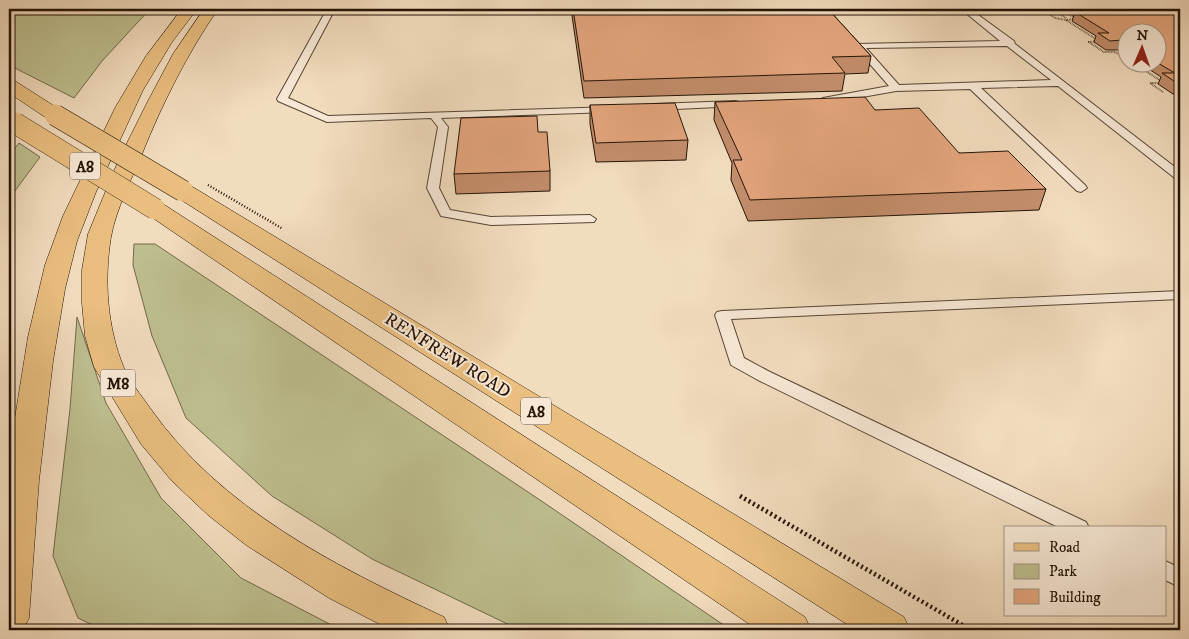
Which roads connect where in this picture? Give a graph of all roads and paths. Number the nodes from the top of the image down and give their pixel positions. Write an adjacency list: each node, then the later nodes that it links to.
1 (190, 9): 30 (main road)
2 (211, 9): 31 (main road, M8)
3 (330, 9): 21 (lane)
4 (965, 9): 9 (lane)
5 (1058, 13): 8 (path)
6 (1067, 13): 8 (path)
7 (1049, 14): 8 (path)
8 (1067, 20): 10 (path)
9 (1011, 43): 12 (lane); 15 (lane)
10 (1116, 53)
11 (1147, 72): 16 (path)
12 (1062, 83): 14 (lane); 23 (lane)
13 (9, 85): 33 (main road, RENFREW ROAD / A8, bridge)
14 (973, 86): 15 (lane); 24 (lane)
15 (896, 88): 17 (lane)
16 (1163, 92)
17 (816, 101)
18 (747, 104): 20 (lane)
19 (620, 108): 21 (lane)
20 (640, 108)
21 (434, 115): 25 (lane)
22 (12, 120): 32 (main road, A8, bridge)
23 (1180, 177)
24 (1081, 188)
25 (590, 219)
26 (1180, 295): 27 (lane)
27 (1075, 526)
28 (1166, 571): 29 (lane)
29 (1180, 578)
30 (9, 618)
31 (430, 630)
32 (791, 630)
33 (890, 630)

